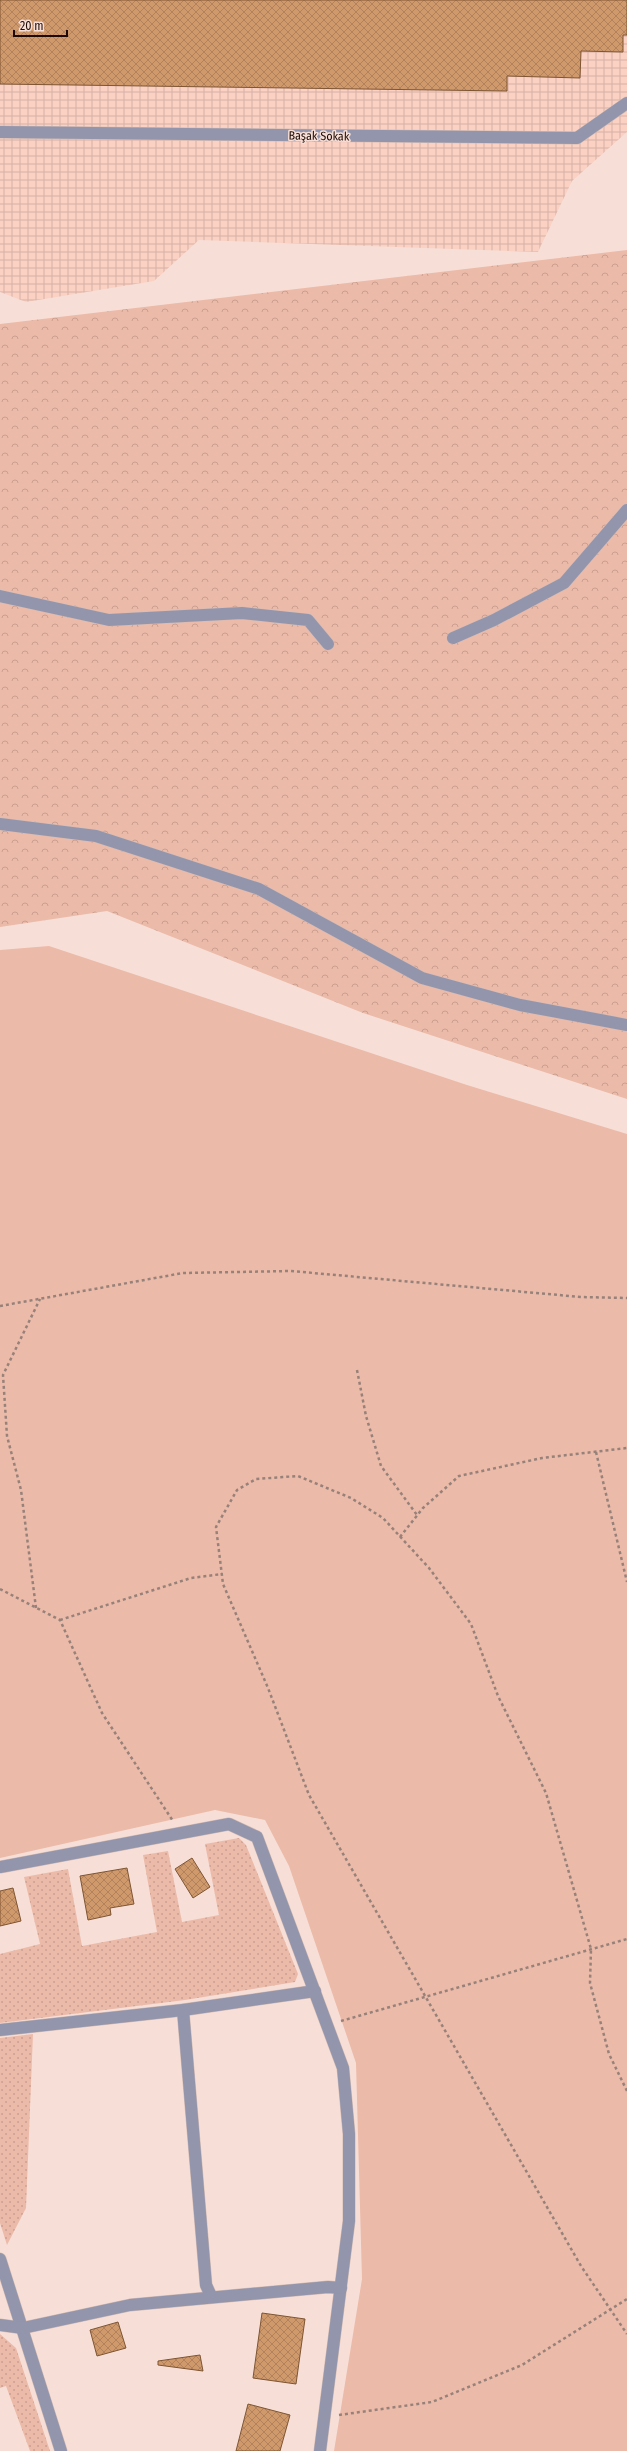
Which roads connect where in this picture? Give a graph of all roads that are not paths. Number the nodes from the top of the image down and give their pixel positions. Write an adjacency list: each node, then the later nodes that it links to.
1 (627, 103): 2 (street, Başak Sokak)
2 (0, 132)
3 (627, 510): 5 (street)
4 (0, 596): 6 (street)
5 (453, 638)
6 (328, 644)
7 (0, 824): 8 (street)
8 (627, 1025)
9 (0, 1867): 10 (street)
10 (315, 1991): 11 (street); 14 (street)
11 (183, 2010): 12 (street); 15 (street)
12 (0, 2030)
13 (0, 2259): 17 (street)
14 (341, 2288): 15 (street); 19 (street)
15 (210, 2296): 17 (street)
16 (0, 2325): 17 (street)
17 (22, 2328): 18 (street)
18 (61, 2451)
19 (320, 2451)

